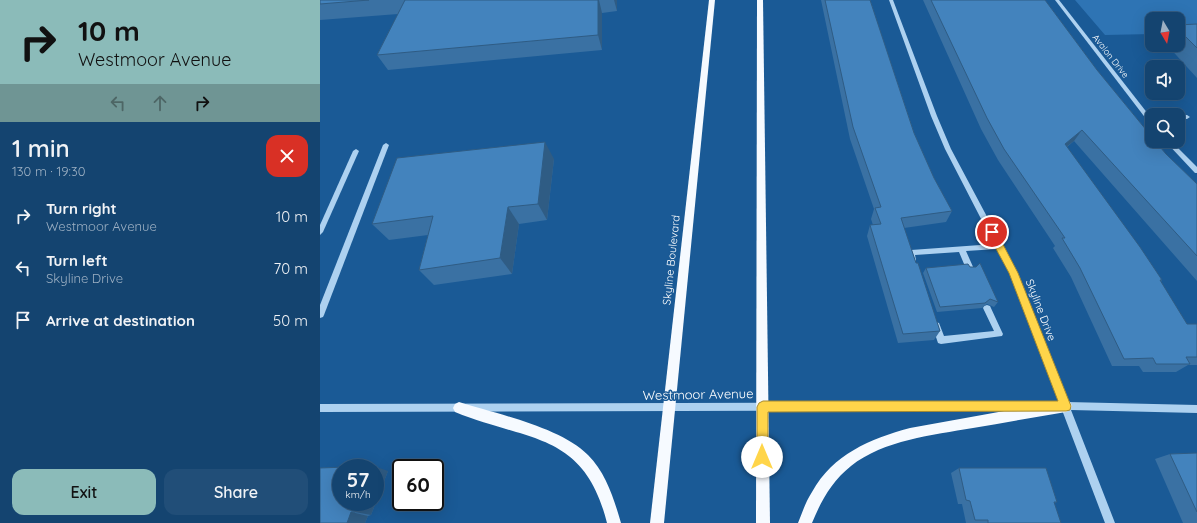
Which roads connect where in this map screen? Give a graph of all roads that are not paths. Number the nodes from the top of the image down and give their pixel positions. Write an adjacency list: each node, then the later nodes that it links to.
1 (712, 0): 22 (main road, Skyline Boulevard)
2 (760, 0): 19 (main road)
3 (890, 0): 11 (street, Skyline Drive)
4 (1056, 0): 5 (street, Avalon Drive)
5 (1145, 112)
6 (386, 146): 16 (street)
7 (1175, 148): 9 (street)
8 (356, 151): 10 (street)
9 (1197, 171)
10 (320, 232)
11 (999, 246): 12 (street); 18 (street, Skyline Drive)
12 (961, 249): 13 (street); 14 (street)
13 (916, 268)
14 (970, 269)
15 (987, 308): 17 (street)
16 (320, 315)
17 (933, 318)
18 (1066, 406): 19 (street, Westmoor Avenue); 23 (street, Westmoor Avenue); 27 (main road); 28 (street, Skyline Drive)
19 (763, 407): 22 (street, Westmoor Avenue); 26 (main road)
20 (320, 408): 21 (street, Westmoor Avenue)
21 (459, 408): 22 (street, Westmoor Avenue); 24 (main road)
22 (669, 408): 25 (main road, Skyline Boulevard)
23 (1197, 409)
24 (614, 523)
25 (657, 523)
26 (763, 523)
27 (805, 523)
28 (1110, 523)

